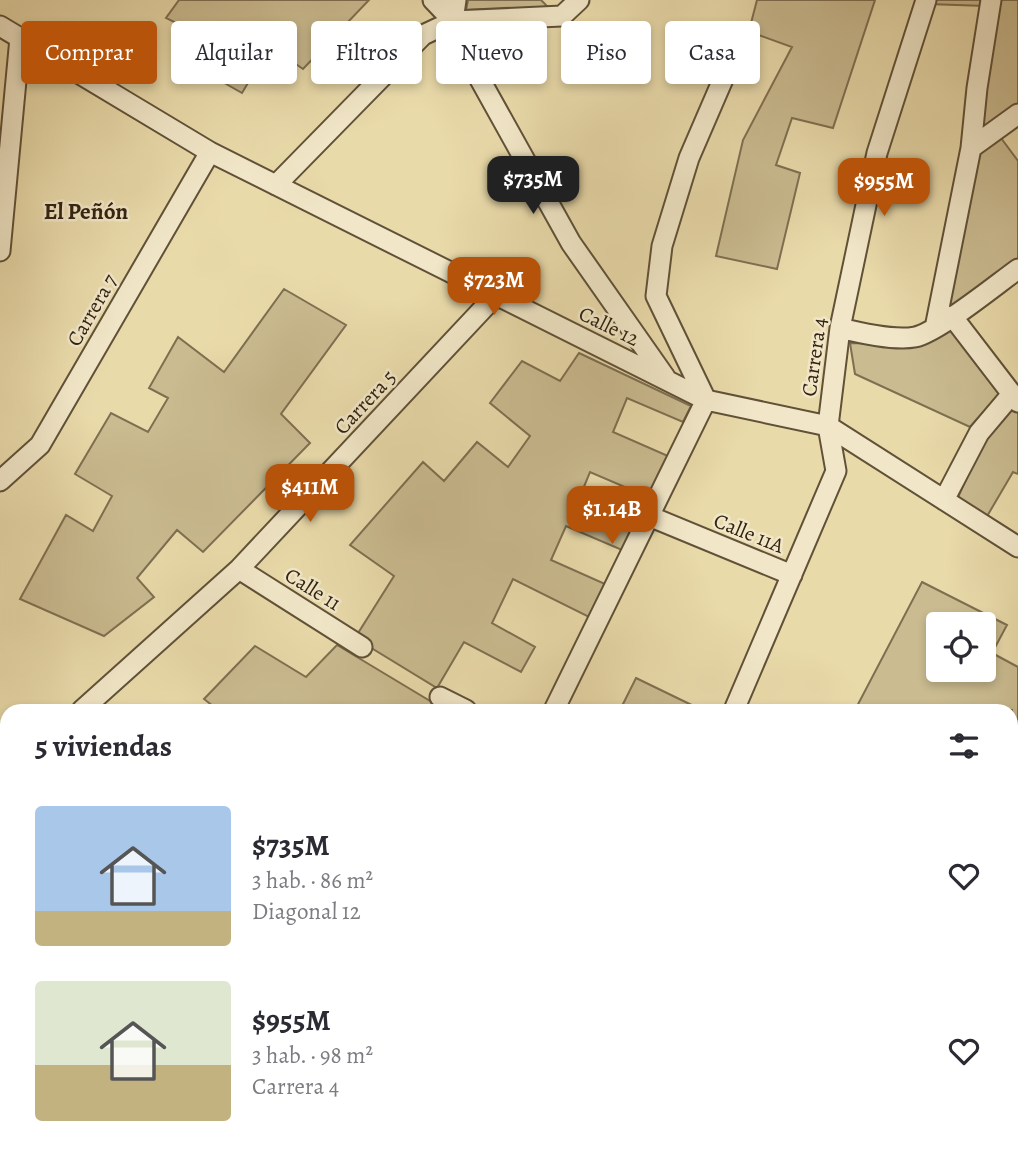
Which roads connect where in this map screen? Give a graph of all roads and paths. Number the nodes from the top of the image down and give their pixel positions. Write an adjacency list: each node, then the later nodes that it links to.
1 (433, 0): 6 (street)
2 (456, 0): 6 (street)
3 (579, 0): 6 (street)
4 (926, 0): 20 (street, Carrera 4)
5 (991, 0): 13 (street)
6 (453, 21)
7 (0, 26): 9 (street, Calle 12)
8 (436, 29): 15 (street)
9 (20, 38): 14 (street, Calle 12); 16 (street)
10 (482, 84): 22 (street)
11 (721, 84): 24 (street)
12 (1018, 114): 13 (street)
13 (971, 148): 21 (street)
14 (210, 152): 15 (street, Calle 12); 26 (street, Carrera 7)
15 (276, 185): 18 (street, Calle 12)
16 (0, 251)
17 (1018, 269): 19 (street)
18 (496, 295): 22 (street, Calle 12); 30 (street, Carrera 5)
19 (952, 316): 21 (street); 23 (street)
20 (840, 328): 21 (street); 25 (street, Carrera 4)
21 (935, 328)
22 (667, 380): 24 (street, Calle 12)
23 (1015, 398): 27 (street)
24 (706, 400): 25 (street, Calle 12); 28 (street)
25 (828, 426): 27 (street, Calle 12); 31 (street, Carrera 4)
26 (0, 481)
27 (944, 500): 29 (street, Calle 12)
28 (649, 516): 31 (street, Calle 11A); 36 (street)
29 (1018, 547)
30 (239, 569): 32 (street, Calle 11); 34 (street, Carrera 5)
31 (792, 575): 37 (street, Carrera 4)
32 (362, 647)
33 (440, 697): 35 (street)
34 (89, 704)
35 (454, 704)
36 (557, 704)
37 (737, 704)

